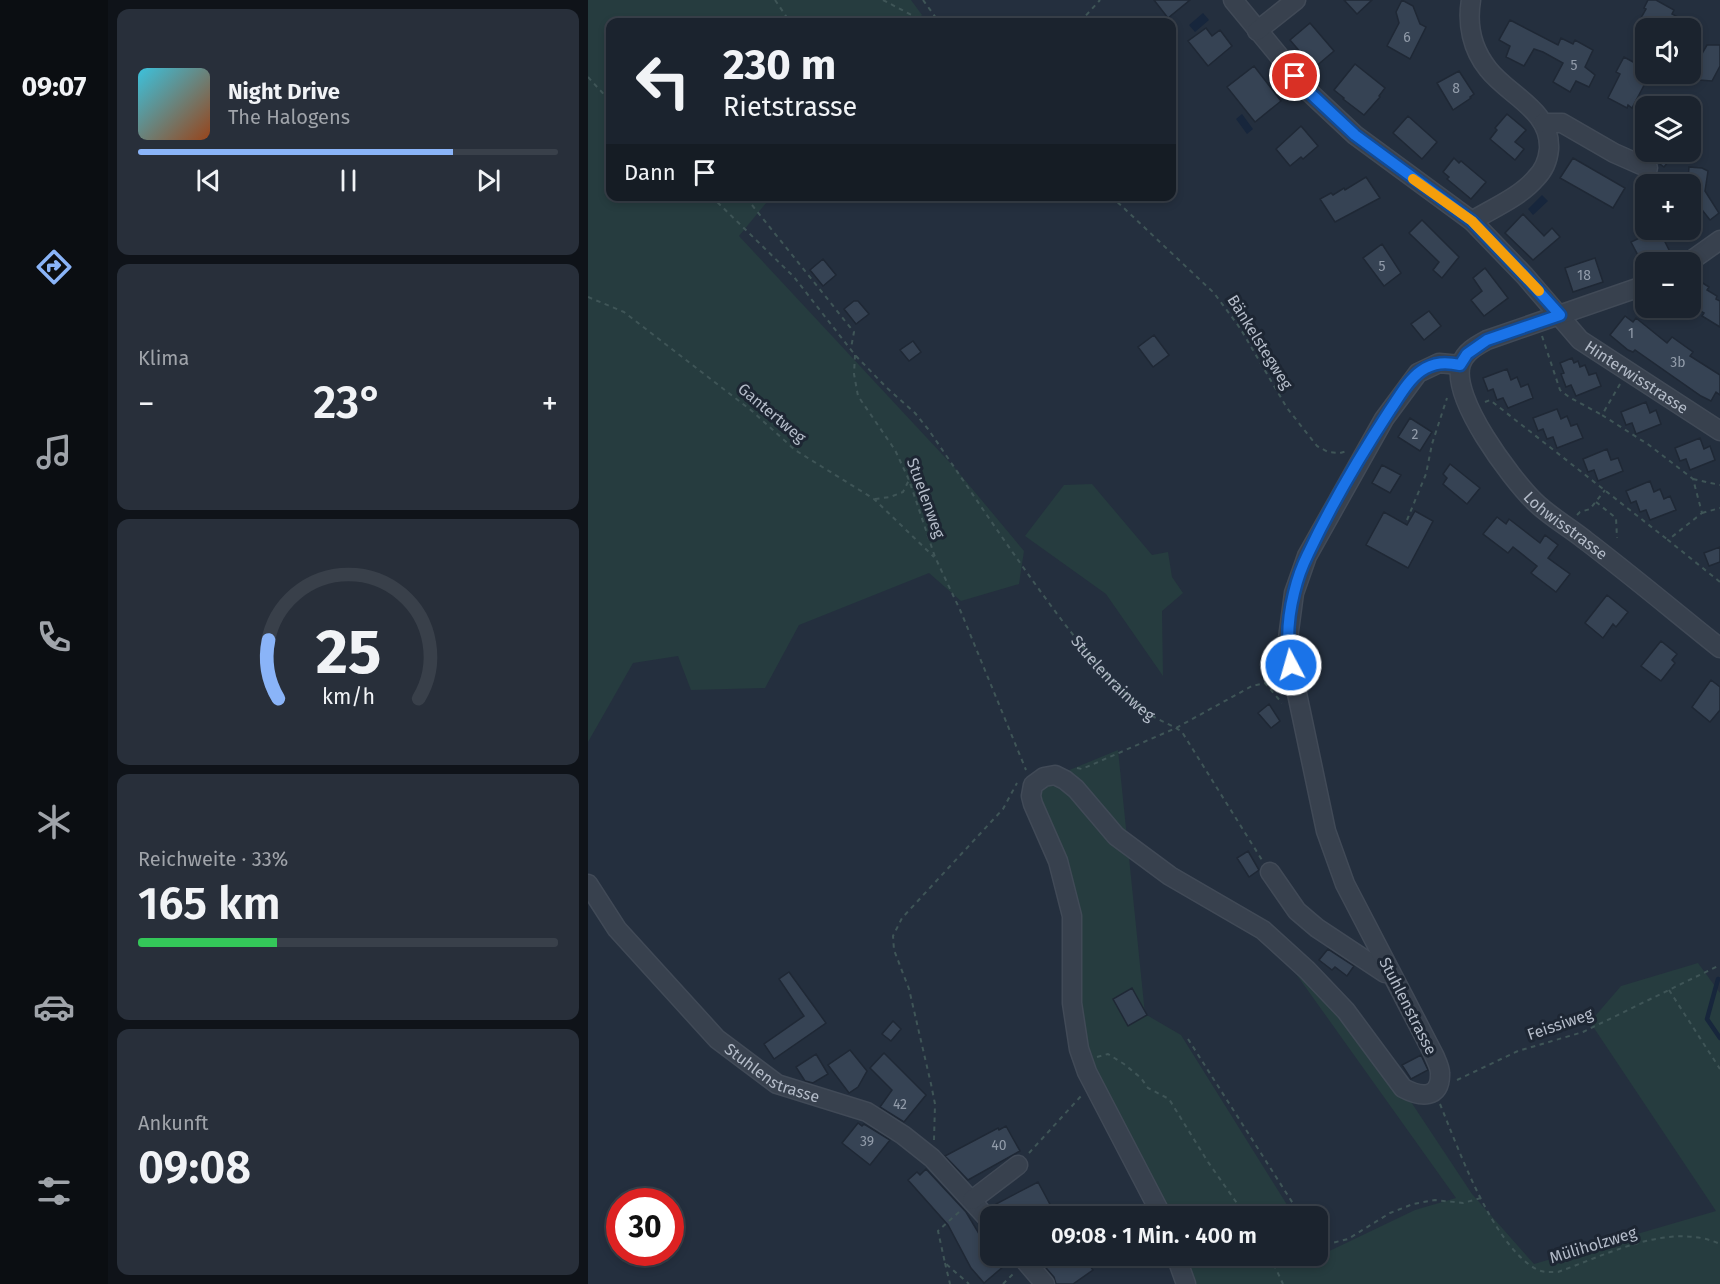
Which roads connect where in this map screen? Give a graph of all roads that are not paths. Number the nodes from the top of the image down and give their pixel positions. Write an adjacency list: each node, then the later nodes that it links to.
1 (1233, 0): 4 (street, Hinterwisstrasse)
2 (1296, 0): 4 (street)
3 (1471, 0): 5 (street)
4 (1257, 31): 7 (street, Hinterwisstrasse)
5 (1543, 123): 6 (street); 7 (street)
6 (1648, 168)
7 (1472, 221): 11 (street, Hinterwisstrasse)
8 (1720, 240): 9 (street)
9 (1701, 253)
10 (1635, 289): 11 (street)
11 (1560, 315): 12 (street); 13 (street, Hinterwisstrasse)
12 (1460, 372): 14 (street, Lohwisstrasse); 17 (street, Stuhlenstrasse)
13 (1717, 424)
14 (1720, 648)
15 (1270, 872): 17 (street)
16 (588, 884): 19 (street, Stuhlenstrasse)
17 (1390, 972): 20 (street, Stuhlenstrasse)
18 (1018, 1165): 19 (street)
19 (972, 1200): 21 (street, Stuhlenstrasse)
20 (1157, 1206)
21 (980, 1209)
22 (1030, 1266): 24 (street)
23 (1180, 1266): 25 (street)
24 (1045, 1284)
25 (1186, 1284)

